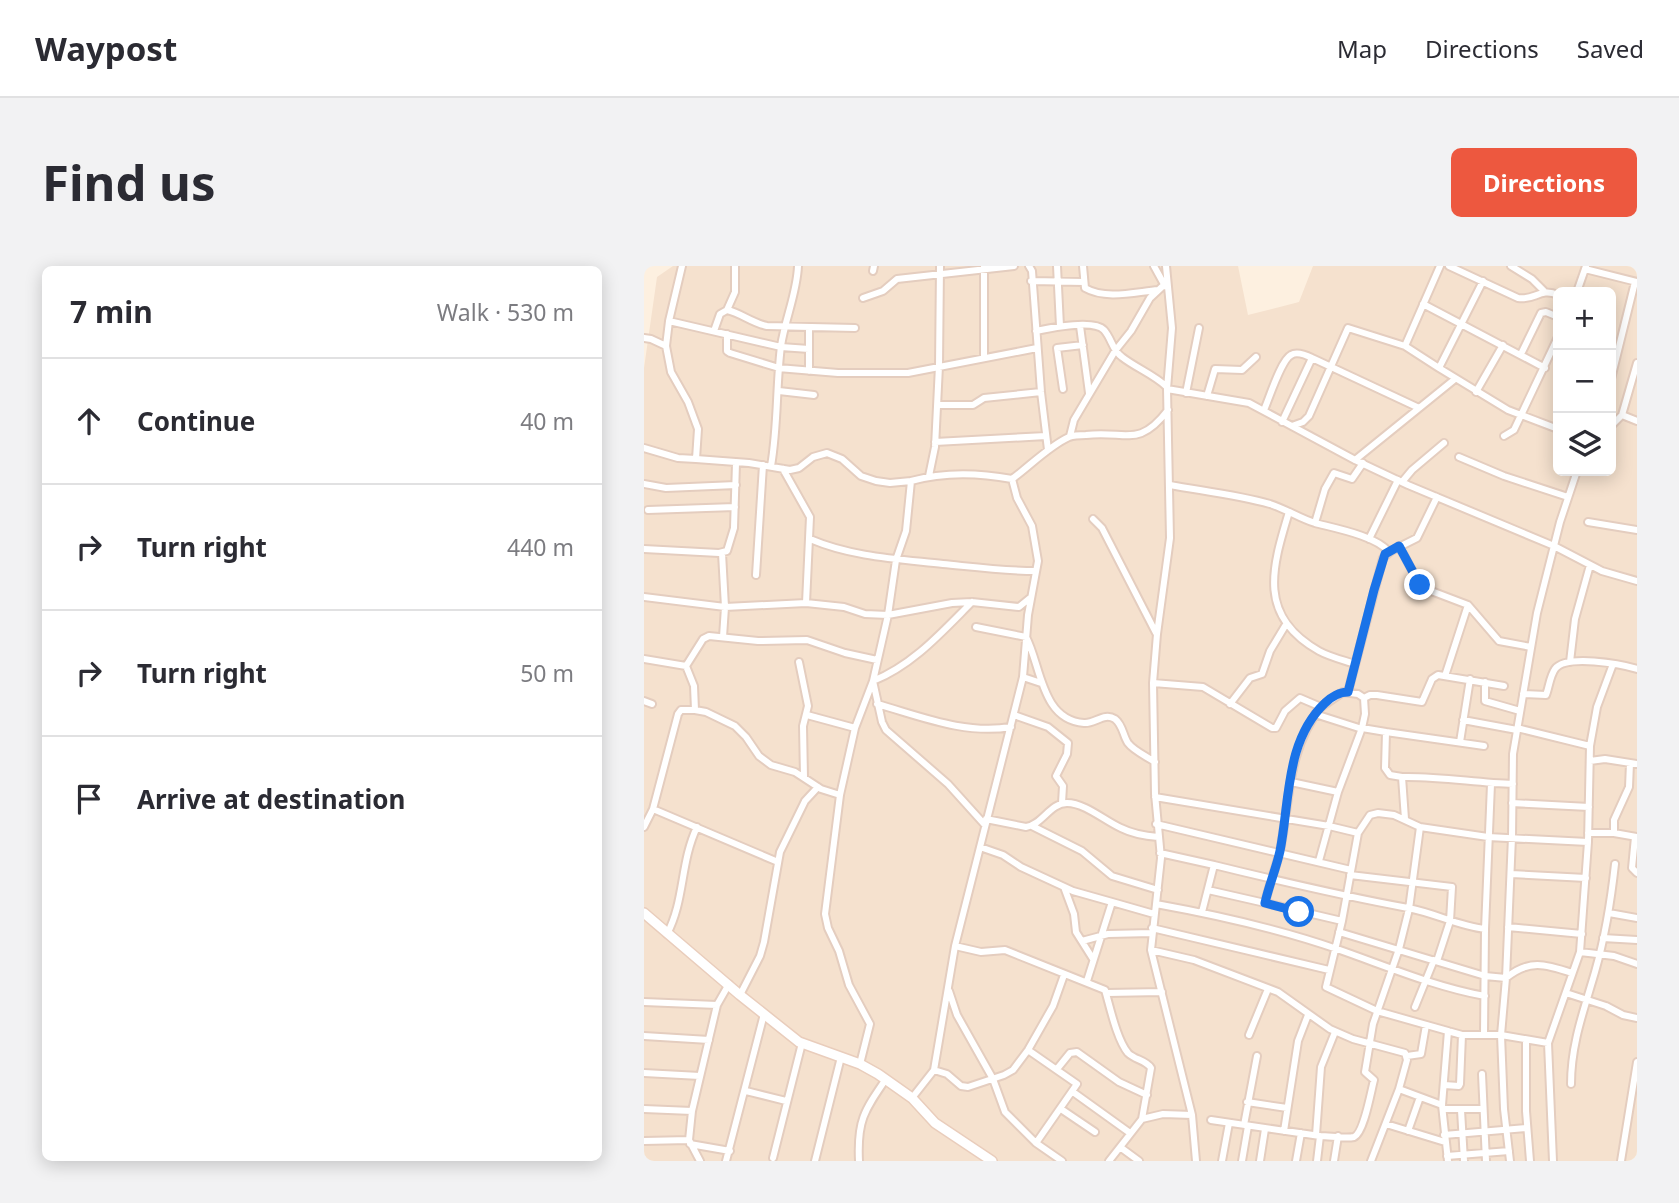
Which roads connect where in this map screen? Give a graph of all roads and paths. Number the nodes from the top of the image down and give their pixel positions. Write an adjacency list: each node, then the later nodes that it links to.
1 (682, 266): 30 (street)
2 (735, 266): 28 (street)
3 (798, 266): 34 (street)
4 (1014, 266): 14 (street)
5 (1029, 266): 16 (street)
6 (1057, 266): 20 (street)
7 (1083, 266): 18 (street)
8 (1154, 266): 21 (street)
9 (1166, 266): 24 (street)
10 (1440, 266): 27 (street)
11 (1449, 266): 17 (street)
12 (1510, 266): 23 (street)
13 (1586, 267): 19 (street); 22 (street)
14 (984, 268): 15 (street); 53 (street)
15 (940, 270): 26 (street); 57 (street)
16 (1031, 281): 20 (street); 39 (street)
17 (1483, 281): 23 (street); 31 (street)
18 (1084, 282): 20 (street); 21 (street)
19 (1636, 282): 55 (street)
20 (1058, 283): 32 (street)
21 (1162, 287): 24 (street); 50 (street)
22 (1579, 287)
23 (1544, 291): 25 (street)
24 (1169, 294): 64 (street)
25 (1553, 294)
26 (863, 298)
27 (1423, 304): 31 (street); 45 (street)
28 (727, 310): 34 (street); 38 (street)
29 (1553, 315): 51 (street)
30 (669, 321): 38 (street); 44 (street)
31 (1463, 323): 43 (street); 60 (street)
32 (1060, 326): 33 (street); 39 (street)
33 (1080, 326): 42 (street); 50 (street)
34 (784, 327): 35 (street); 46 (street)
35 (809, 327): 36 (street); 48 (street)
36 (855, 328)
37 (1199, 328): 70 (street)
38 (714, 331): 40 (street)
39 (1035, 331): 47 (street)
40 (727, 334): 46 (street); 58 (street)
41 (644, 338): 44 (street)
42 (1083, 345): 65 (street); 69 (street)
43 (1503, 345): 51 (street); 68 (street)
44 (666, 346): 94 (street)
45 (1405, 346): 59 (street); 60 (street)
46 (781, 347): 48 (street); 58 (street)
47 (1037, 348): 53 (street); 67 (street)
48 (809, 349): 62 (street)
49 (1553, 349): 61 (street)
50 (1115, 351): 64 (street); 69 (street)
51 (1521, 354): 61 (street)
52 (1256, 356): 72 (street)
53 (984, 358): 57 (street)
54 (1312, 358): 59 (street); 78 (street); 83 (street)
55 (1616, 360)
56 (1637, 363): 73 (street)
57 (939, 366): 62 (street); 75 (street)
58 (778, 368): 62 (street); 66 (street)
59 (1331, 368): 76 (street); 84 (street)
60 (1438, 368): 63 (street)
61 (1545, 368): 79 (street)
62 (809, 371)
63 (1455, 379): 68 (street); 76 (street)
64 (1167, 388): 70 (street); 77 (street)
65 (1063, 389)
66 (779, 391): 71 (street); 99 (street)
67 (1041, 392): 75 (street); 86 (street)
68 (1476, 392): 79 (street)
69 (1089, 393): 87 (street)
70 (1186, 393): 72 (street)
71 (814, 395)
72 (1208, 396): 78 (street)
73 (1627, 399): 74 (street); 80 (street)
74 (1637, 403)
75 (937, 405): 89 (street)
76 (1419, 408): 95 (street)
77 (1168, 410): 87 (street); 108 (street)
78 (1264, 410): 83 (street)
79 (1521, 414): 85 (street); 88 (street)
80 (1622, 415): 81 (street); 82 (street)
81 (1616, 421)
82 (1637, 421)
83 (1282, 422): 84 (street)
84 (1291, 426): 95 (street)
85 (1553, 427)
86 (1046, 436): 89 (street); 92 (street)
87 (1070, 436): 92 (street)
88 (1504, 436)
89 (935, 442): 101 (street)
90 (1444, 443): 105 (street)
91 (644, 448): 94 (street)
92 (1048, 450): 103 (street)
93 (1459, 457): 110 (street)
94 (696, 459): 96 (street)
95 (1355, 460): 97 (street)
96 (736, 463): 98 (street); 107 (street)
97 (1363, 463): 105 (street); 116 (street)
98 (762, 465): 99 (street); 128 (street)
99 (771, 466): 100 (street)
100 (783, 469): 104 (street); 118 (street)
101 (929, 476): 103 (street); 104 (street)
102 (1575, 476): 110 (street)
103 (1012, 479): 127 (street)
104 (911, 481): 125 (street)
105 (1400, 481): 109 (street); 119 (street)
106 (644, 484): 107 (street)
107 (736, 485): 111 (street)
108 (1170, 485): 113 (street); 141 (street)
109 (1437, 497): 120 (street); 121 (street)
110 (1568, 497): 121 (street)
111 (735, 507): 112 (street); 124 (street)
112 (648, 510)
113 (1289, 512): 116 (street); 139 (street)
114 (1093, 519): 141 (street)
115 (1588, 522): 117 (street)
116 (1315, 523): 119 (street)
117 (1637, 530)
118 (810, 539): 125 (street); 133 (street)
119 (1369, 540): 123 (street)
120 (1399, 546): 123 (street); 134 (street)
121 (1554, 546): 126 (street); 144 (street)
122 (644, 549): 124 (street)
123 (1389, 552): 149 (street)
124 (722, 553): 135 (street)
125 (896, 560): 127 (street); 137 (street)
126 (1590, 565): 129 (street); 148 (street)
127 (1036, 571): 131 (street)
128 (757, 575)
129 (1637, 581)
130 (644, 597): 135 (street)
131 (1030, 598): 136 (street); 138 (street)
132 (972, 602): 136 (street); 137 (street); 156 (street)
133 (806, 603): 135 (street); 137 (street)
134 (1468, 605): 144 (street); 153 (street)
135 (725, 607): 142 (street)
136 (1019, 607): 138 (street)
137 (888, 615): 146 (street)
138 (1028, 615): 143 (street)
139 (1285, 625): 149 (street); 165 (street)
140 (976, 627): 143 (street)
141 (1157, 634): 157 (street)
142 (723, 637): 146 (street); 151 (street)
143 (1027, 637): 154 (street); 159 (street)
144 (1531, 647): 162 (street)
145 (644, 659): 151 (street)
146 (877, 660): 156 (street)
147 (799, 662): 170 (street)
148 (1570, 662): 150 (street); 162 (street)
149 (1355, 664): 161 (street)
150 (1613, 664): 152 (street); 180 (street)
151 (687, 666): 167 (street)
152 (1637, 669)
153 (1445, 676): 155 (street); 163 (street)
154 (1023, 677): 159 (street); 171 (street)
155 (1470, 679): 158 (street); 172 (street)
156 (873, 681): 164 (street); 173 (street)
157 (1153, 682): 165 (street); 182 (street)
158 (1485, 682): 160 (street); 168 (street)
159 (1041, 683): 182 (street)
160 (1504, 686)
161 (1348, 692): 163 (street); 166 (street)
162 (1523, 694): 168 (street)
163 (1364, 698): 175 (street)
164 (877, 704): 174 (street); 199 (street)
165 (1230, 704): 166 (street)
166 (1321, 707): 169 (street)
167 (695, 710): 184 (street); 196 (street)
168 (1520, 711): 176 (street)
169 (1315, 714): 175 (street); 186 (street)
170 (807, 715): 173 (street); 184 (street)
171 (1014, 715): 174 (street); 193 (street)
172 (1463, 720): 176 (street); 178 (street)
173 (855, 727): 191 (street)
174 (1011, 727): 199 (street)
175 (1362, 729): 177 (street); 190 (street)
176 (1517, 729): 180 (street); 188 (street)
177 (1386, 732): 178 (street); 185 (street)
178 (1460, 742): 179 (street)
179 (1484, 746)
180 (1590, 746): 181 (street)
181 (1590, 761): 183 (street); 195 (street)
182 (1155, 762): 192 (street)
183 (1634, 764): 208 (street)
184 (804, 777): 189 (street)
185 (1402, 777): 187 (street); 198 (street)
186 (1291, 782): 190 (street); 197 (street)
187 (1492, 784): 188 (street); 209 (street)
188 (1513, 784): 194 (street)
189 (818, 787): 191 (street); 218 (street)
190 (1338, 792): 202 (street)
191 (839, 794): 303 (street)
192 (1155, 797): 197 (street); 200 (street)
193 (1062, 803): 201 (street); 210 (street)
194 (1512, 803): 195 (street); 211 (street)
195 (1589, 807): 207 (street)
196 (653, 809): 203 (street); 204 (street)
197 (1285, 818): 202 (street); 215 (street)
198 (1405, 819): 205 (street); 206 (street)
199 (986, 822): 201 (street); 214 (street)
200 (1156, 824): 210 (street); 215 (street)
201 (1032, 826): 228 (street)
202 (1329, 826): 206 (street); 217 (street)
203 (644, 827)
204 (697, 827): 218 (street); 247 (street)
205 (1420, 827): 209 (street); 226 (street)
206 (1357, 833): 221 (street)
207 (1588, 833): 208 (street); 213 (street)
208 (1614, 833): 212 (street)
209 (1488, 836): 211 (street); 243 (street)
210 (1158, 837): 216 (street)
211 (1512, 837): 213 (street); 223 (street)
212 (1636, 837): 222 (street)
213 (1588, 842): 225 (street)
214 (980, 847): 227 (street); 252 (street)
215 (1280, 852): 217 (street); 224 (street)
216 (1160, 853): 220 (street); 228 (street)
217 (1319, 861): 221 (street)
218 (778, 862): 275 (street)
219 (1615, 864): 237 (street)
220 (1214, 865): 224 (street); 229 (street)
221 (1351, 872): 226 (street); 230 (street)
222 (1637, 873)
223 (1511, 874): 225 (street); 242 (street)
224 (1270, 878): 230 (street); 232 (street)
225 (1586, 878): 246 (street)
226 (1413, 883): 234 (street); 241 (street)
227 (1063, 887): 231 (street); 251 (street)
228 (1158, 890): 233 (street)
229 (1208, 890): 232 (street); 235 (street)
230 (1346, 897): 234 (street); 240 (street)
231 (1112, 902): 238 (street); 248 (street)
232 (1265, 903): 240 (street)
233 (1156, 904): 235 (street); 238 (street)
234 (1409, 909): 241 (street); 254 (street)
235 (1202, 912): 253 (street)
236 (644, 913): 247 (street)
237 (1609, 913): 239 (street); 249 (street)
238 (1154, 914): 244 (street)
239 (1637, 918)
240 (1342, 920): 245 (street)
241 (1451, 921): 243 (street); 259 (street)
242 (1508, 927): 246 (street); 266 (street)
243 (1485, 929): 265 (street)
244 (1152, 931): 248 (street); 255 (street); 262 (street)
245 (1339, 932): 253 (street); 254 (street)
246 (1582, 933): 256 (street)
247 (667, 934): 269 (street)
248 (1100, 935): 251 (street); 258 (street)
249 (1603, 938): 250 (street); 257 (street)
250 (1637, 940)
251 (1082, 941): 258 (street)
252 (955, 946): 264 (street); 270 (street)
253 (1334, 948): 261 (street); 262 (street)
254 (1399, 949): 259 (street); 261 (street)
255 (1151, 950): 271 (street); 272 (street)
256 (1580, 952): 257 (street); 263 (street)
257 (1599, 955): 260 (street); 277 (street)
258 (1093, 959): 268 (street)
259 (1436, 960): 265 (street); 267 (street)
260 (1637, 964)
261 (1392, 969): 267 (street); 281 (street)
262 (1329, 970): 281 (street)
263 (1572, 973): 266 (street); 274 (street)
264 (1063, 975): 268 (street); 298 (street)
265 (1485, 976): 266 (street); 276 (street)
266 (1506, 978): 291 (street)
267 (1425, 979): 276 (street); 280 (street)
268 (1087, 981): 273 (street)
269 (729, 984): 275 (street); 279 (street)
270 (949, 989): 305 (street); 310 (street)
271 (1268, 989): 283 (street); 288 (street)
272 (1162, 992): 273 (street); 328 (street)
273 (1107, 993): 316 (street)
274 (1566, 993): 277 (street); 295 (street)
275 (740, 995): 282 (street)
276 (1485, 996): 290 (street)
277 (1586, 999): 284 (street); 311 (street)
278 (644, 1002): 279 (street)
279 (718, 1006): 294 (street)
280 (1415, 1007)
281 (1377, 1011): 285 (street); 297 (street)
282 (764, 1014): 296 (street); 314 (street)
283 (1308, 1015): 287 (street); 322 (street)
284 (1637, 1018)
285 (1426, 1025): 286 (street); 300 (street)
286 (1448, 1031): 289 (street); 312 (street)
287 (1335, 1032): 297 (street); 345 (street)
288 (1249, 1035)
289 (1462, 1035): 290 (street); 312 (street)
290 (1484, 1035): 291 (street)
291 (1501, 1035): 293 (street); 337 (street)
292 (644, 1037): 294 (street)
293 (1526, 1040): 295 (street); 335 (street)
294 (709, 1041): 308 (street)
295 (1548, 1043): 377 (street)
296 (802, 1044): 301 (street); 319 (street)
297 (1369, 1044): 300 (street); 346 (street)
298 (1028, 1050): 304 (street); 310 (street)
299 (1257, 1056): 320 (street)
300 (1407, 1056): 313 (street)
301 (841, 1057): 303 (street); 360 (street)
302 (1637, 1062): 331 (street)
303 (860, 1064): 309 (street)
304 (1057, 1069): 315 (street); 316 (street)
305 (933, 1070): 310 (street); 318 (street)
306 (644, 1073): 308 (street)
307 (1482, 1074): 325 (street)
308 (701, 1076): 327 (street)
309 (887, 1079): 318 (street); 361 (street)
310 (993, 1079): 350 (street)
311 (1571, 1084)
312 (1444, 1085): 321 (street)
313 (1399, 1089): 317 (street); 333 (street)
314 (746, 1091): 319 (street); 354 (street)
315 (1073, 1092): 324 (street); 342 (street)
316 (1147, 1095): 329 (street)
317 (1420, 1097): 321 (street); 339 (street)
318 (912, 1098): 362 (street)
319 (786, 1101): 356 (street)
320 (1247, 1102): 322 (street); 334 (street)
321 (1443, 1107): 326 (street); 347 (street)
322 (1287, 1108): 338 (street)
323 (644, 1109): 327 (street)
324 (1061, 1109): 341 (street); 350 (street)
325 (1482, 1109): 326 (street); 340 (street)
326 (1461, 1110): 344 (street)
327 (692, 1111): 349 (street)
328 (1192, 1115): 329 (street); 366 (street)
329 (1142, 1119): 342 (street)
330 (1211, 1120): 332 (street)
331 (1633, 1121): 378 (street)
332 (1229, 1123): 334 (street); 367 (street)
333 (1386, 1124): 339 (street); 373 (street)
334 (1246, 1126): 336 (street); 368 (street)
335 (1527, 1128): 337 (street); 376 (street)
336 (1265, 1129): 338 (street); 369 (street)
337 (1508, 1129): 340 (street); 353 (street)
338 (1284, 1131): 343 (street)
339 (1408, 1131): 347 (street)
340 (1484, 1131): 344 (street); 352 (street)
341 (1095, 1132)
342 (1130, 1133): 351 (street)
343 (1301, 1133): 345 (street); 370 (street)
344 (1462, 1133): 347 (street); 355 (street)
345 (1318, 1136): 346 (street); 371 (street)
346 (1338, 1136): 372 (street)
347 (1445, 1138): 357 (street)
348 (644, 1141): 349 (street)
349 (690, 1142): 354 (street); 358 (street)
350 (1036, 1143): 363 (street)
351 (1120, 1147): 364 (street); 365 (street)
352 (1485, 1151): 353 (street); 355 (street); 374 (street)
353 (1509, 1151): 375 (street)
354 (730, 1152): 359 (street)
355 (1464, 1157): 357 (street)
356 (773, 1158)
357 (1447, 1158)
358 (700, 1161)
359 (726, 1161)
360 (816, 1161)
361 (859, 1161)
362 (992, 1161)
363 (1062, 1161)
364 (1109, 1161)
365 (1139, 1161)
366 (1196, 1161)
367 (1222, 1161)
368 (1242, 1161)
369 (1260, 1161)
370 (1296, 1161)
371 (1317, 1161)
372 (1334, 1161)
373 (1371, 1161)
374 (1486, 1161)
375 (1510, 1161)
376 (1530, 1161)
377 (1553, 1161)
378 (1621, 1161)

